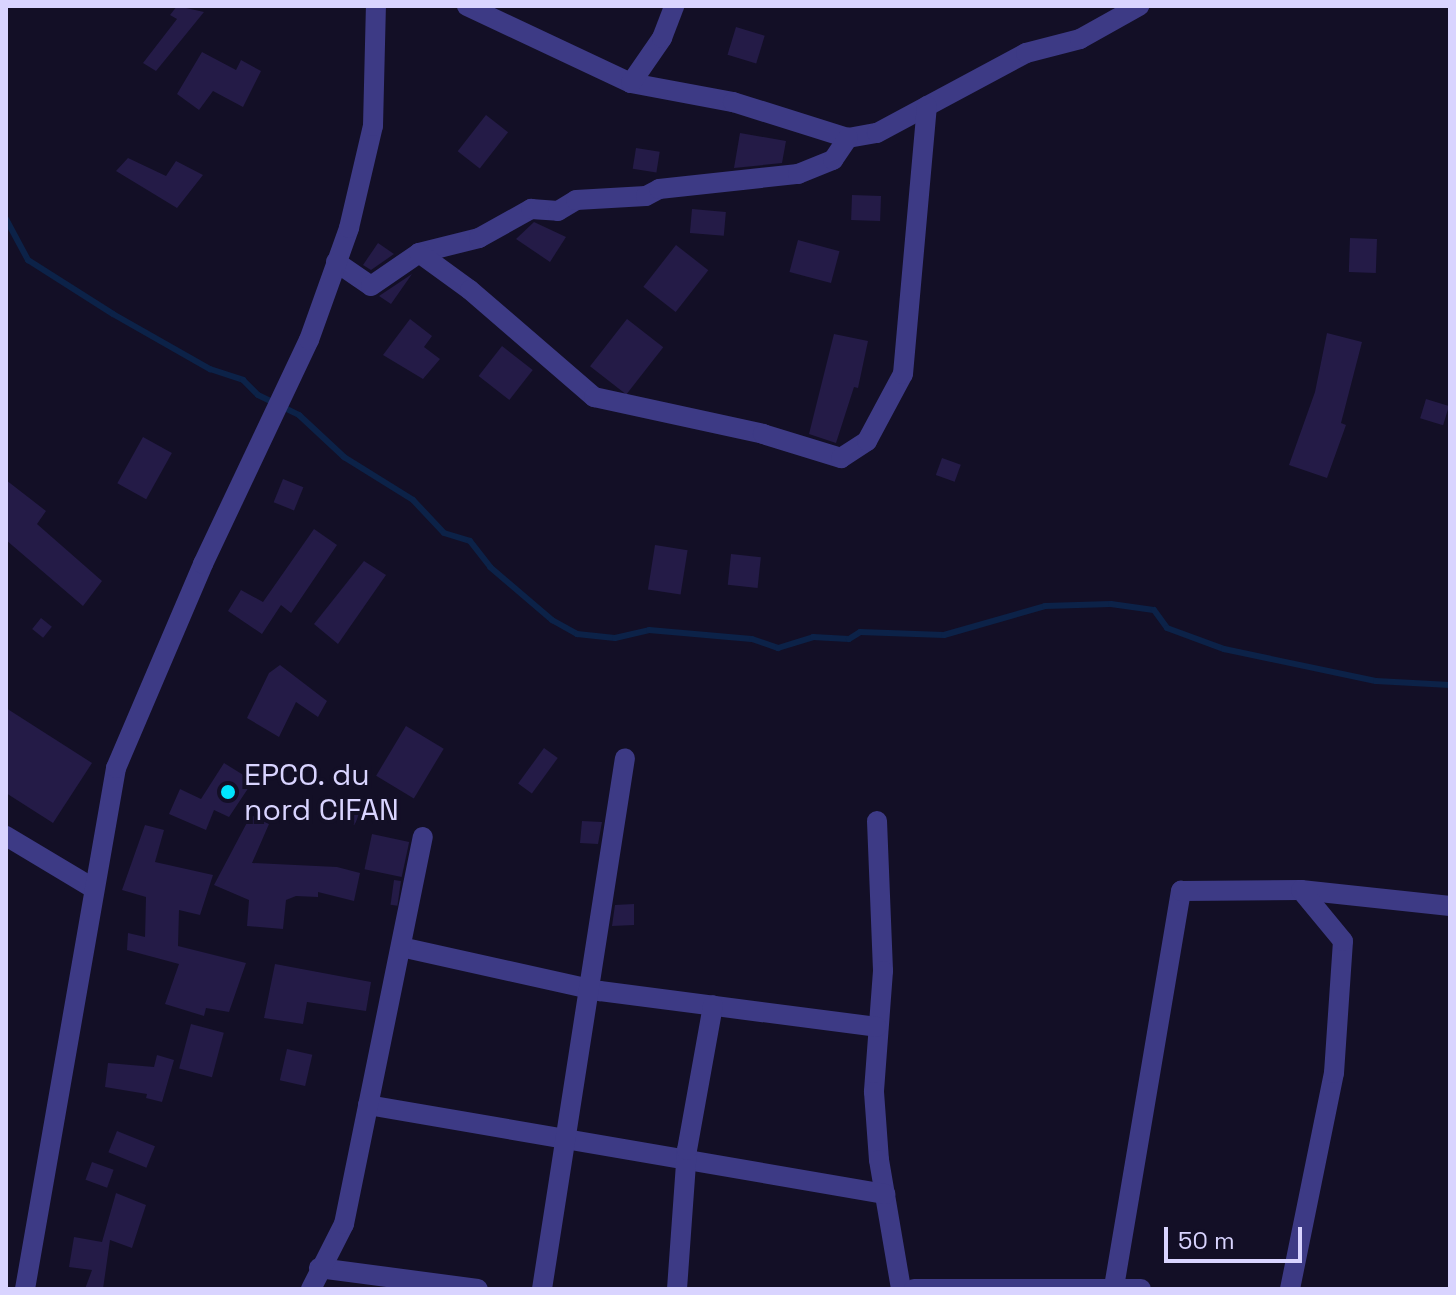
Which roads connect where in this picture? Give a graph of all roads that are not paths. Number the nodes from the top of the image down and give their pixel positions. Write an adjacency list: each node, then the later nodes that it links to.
1 (376, 6): 9 (street)
2 (467, 6): 5 (street)
3 (674, 6): 5 (street)
4 (1139, 6): 6 (street)
5 (631, 83): 7 (street)
6 (927, 106): 7 (street); 8 (street)
7 (848, 138): 8 (street)
8 (419, 253): 9 (street)
9 (336, 262): 14 (street)
10 (625, 758): 18 (street)
11 (877, 821): 20 (street)
12 (6, 836): 14 (street)
13 (423, 837): 17 (street)
14 (93, 888): 28 (street)
15 (1301, 890): 16 (street); 26 (street); 36 (street)
16 (1450, 906)
17 (401, 947): 18 (street); 21 (street)
18 (589, 988): 19 (street); 22 (street)
19 (713, 1005): 20 (street); 23 (street)
20 (877, 1027): 24 (street)
21 (368, 1105): 22 (street); 25 (street)
22 (566, 1139): 23 (street); 31 (street)
23 (686, 1160): 24 (street); 32 (street)
24 (885, 1194): 33 (street)
25 (319, 1268): 29 (street); 30 (street)
26 (1114, 1287): 27 (street); 35 (street)
27 (1054, 1288): 34 (street)
28 (25, 1289)
29 (311, 1289)
30 (478, 1289)
31 (542, 1289)
32 (677, 1289)
33 (901, 1289)
34 (914, 1289)
35 (1141, 1289)
36 (1290, 1289)

